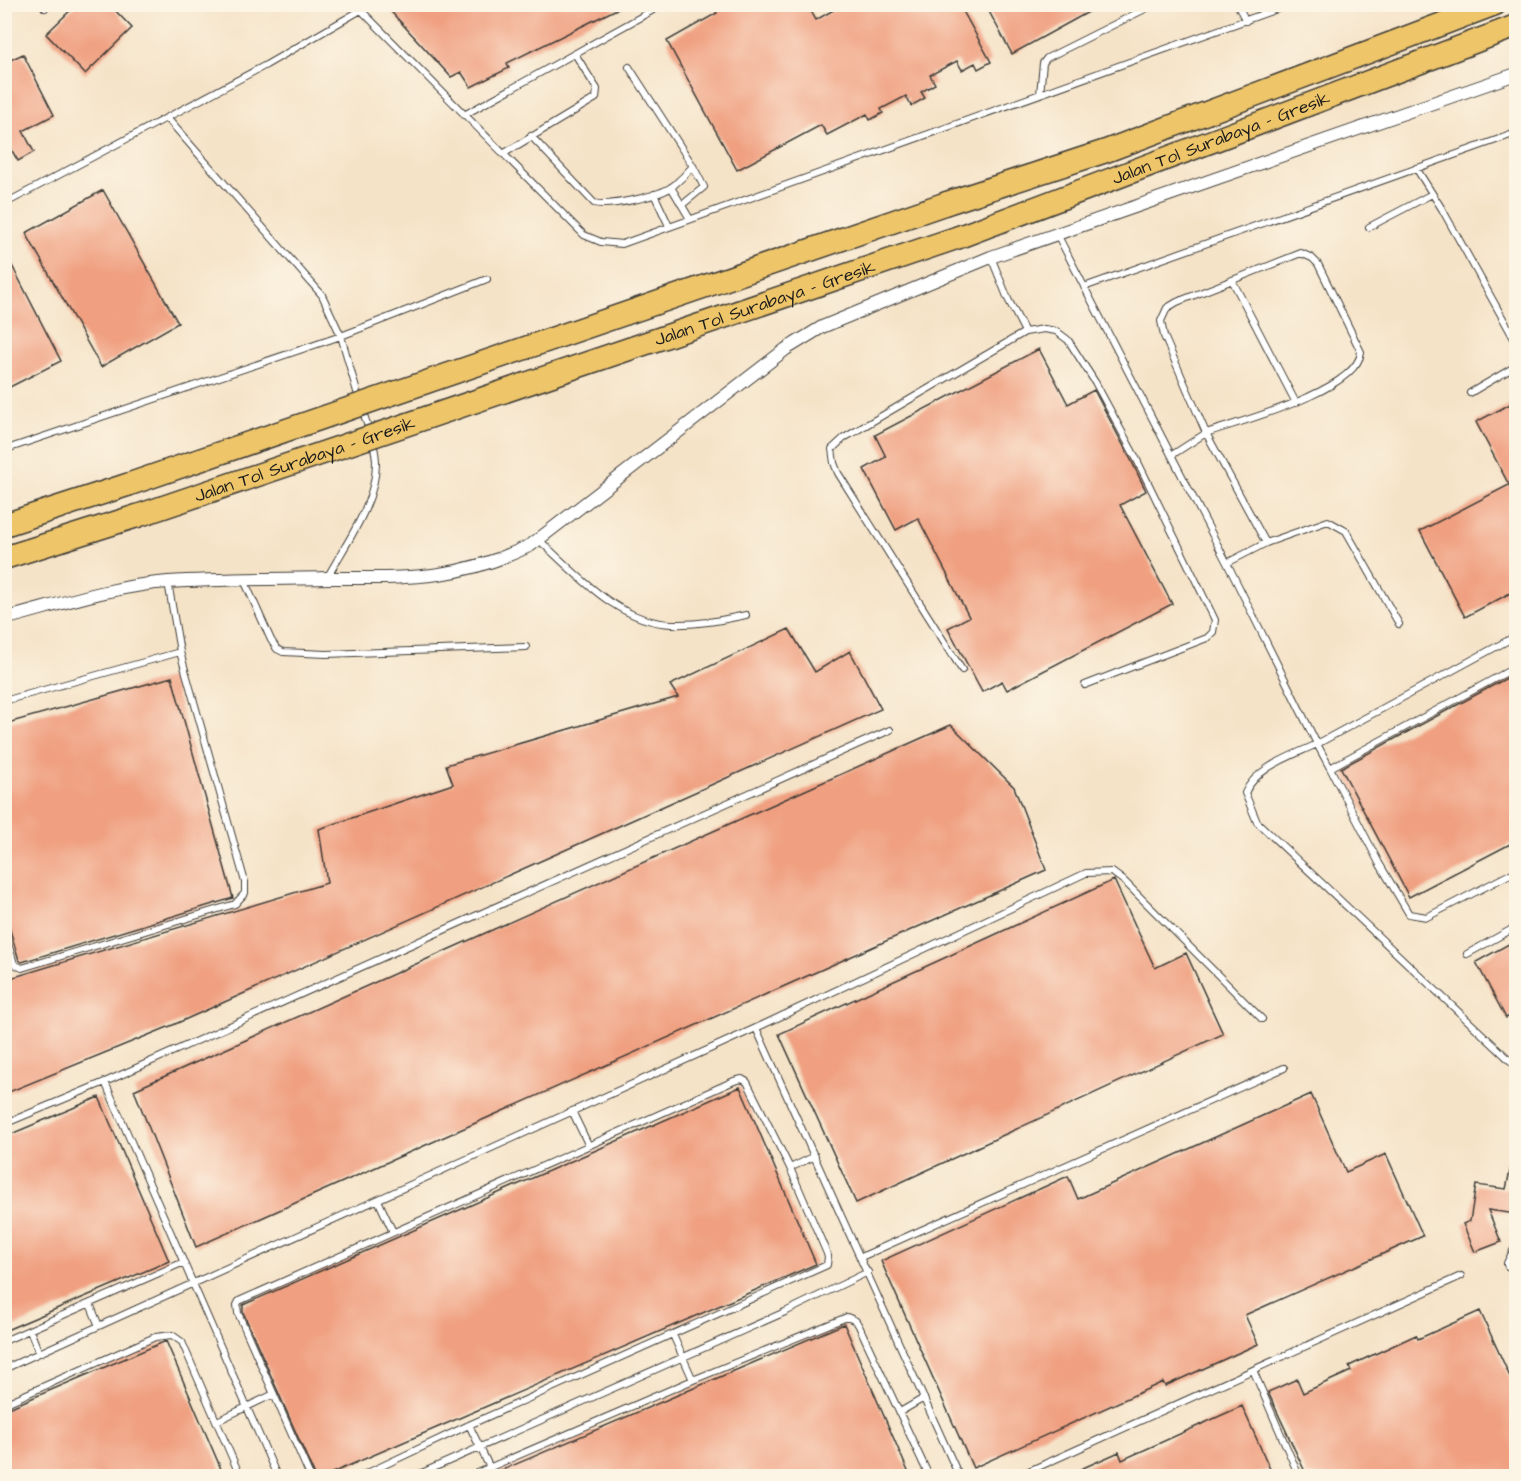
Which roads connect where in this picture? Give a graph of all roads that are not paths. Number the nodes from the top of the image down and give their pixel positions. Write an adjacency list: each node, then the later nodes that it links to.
1 (355, 4): 7 (lane)
2 (664, 4): 10 (lane)
3 (1155, 4): 13 (lane)
4 (1237, 4): 8 (lane)
5 (1291, 4): 8 (lane)
6 (1495, 4): 43 (highway, Jalan Tol Surabaya - Gresik, bridge)
7 (361, 10): 14 (lane); 15 (lane)
8 (1246, 21): 13 (lane)
9 (1516, 26): 46 (highway, Jalan Tol Surabaya - Gresik, bridge)
10 (574, 54): 14 (lane); 17 (lane)
11 (629, 67): 19 (lane)
12 (1516, 74): 29 (street)
13 (1040, 94): 26 (lane)
14 (464, 114): 18 (lane)
15 (167, 118): 24 (lane); 35 (lane)
16 (1516, 133): 20 (lane)
17 (531, 136): 18 (lane); 22 (lane)
18 (503, 153): 27 (lane)
19 (693, 166): 21 (lane); 25 (lane)
20 (1416, 168): 23 (lane); 33 (lane)
21 (671, 187): 22 (lane); 25 (lane)
22 (654, 194): 27 (lane)
23 (1432, 195): 28 (lane); 36 (lane)
24 (4, 204)
25 (682, 205): 26 (lane)
26 (690, 219): 27 (lane)
27 (669, 226)
28 (1370, 227)
29 (1057, 234): 30 (street); 33 (lane)
30 (991, 257): 34 (lane); 44 (street)
31 (488, 279): 35 (lane)
32 (1232, 280): 39 (lane); 39 (lane); 40 (lane)
33 (1084, 287): 42 (lane)
34 (1025, 332): 58 (lane); 59 (lane)
35 (341, 336): 41 (lane); 48 (lane)
36 (1516, 342)
37 (1516, 366): 38 (lane)
38 (1470, 393)
39 (1296, 403): 40 (lane)
40 (1206, 433): 42 (lane); 45 (lane)
41 (4, 450)
42 (1172, 455): 47 (lane)
43 (4, 525)
44 (538, 539): 48 (street); 51 (lane)
45 (1266, 543): 47 (lane); 53 (lane)
46 (4, 558)
47 (1227, 563): 62 (lane)
48 (327, 578): 49 (street)
49 (244, 580): 50 (street); 55 (lane)
50 (168, 582): 52 (street); 56 (lane)
51 (746, 615)
52 (4, 619)
53 (1399, 624)
54 (1516, 636): 62 (lane)
55 (526, 647)
56 (180, 652): 60 (lane); 66 (lane)
57 (1516, 667): 63 (lane)
58 (962, 670)
59 (1085, 685)
60 (4, 701)
61 (890, 730): 72 (lane)
62 (1317, 744): 63 (lane); 70 (lane)
63 (1330, 768): 64 (lane)
64 (1516, 871)
65 (1516, 927): 67 (lane)
66 (4, 929)
67 (1467, 954)
68 (1262, 1018): 69 (lane)
69 (756, 1028): 73 (lane); 76 (lane)
70 (1516, 1066)
71 (1284, 1068): 81 (lane)
72 (105, 1082): 74 (lane); 82 (lane)
73 (572, 1111): 75 (lane); 78 (lane)
74 (4, 1124)
75 (588, 1144): 77 (lane); 79 (lane)
76 (814, 1156): 77 (lane); 81 (lane)
77 (790, 1168): 90 (lane)
78 (378, 1200): 79 (lane); 86 (lane)
79 (393, 1232): 97 (lane)
80 (1516, 1252): 83 (street)
81 (861, 1257): 84 (lane)
82 (184, 1262): 86 (lane); 87 (lane)
83 (1510, 1264)
84 (868, 1272): 93 (lane); 98 (lane)
85 (1461, 1276): 95 (lane)
86 (193, 1281): 88 (lane); 100 (lane)
87 (90, 1304): 88 (lane); 89 (lane)
88 (99, 1326): 92 (lane)
89 (30, 1330): 91 (lane); 92 (lane)
90 (673, 1335): 93 (lane); 103 (lane)
91 (4, 1341)
92 (39, 1353): 94 (lane)
93 (683, 1357): 96 (lane); 104 (lane)
94 (4, 1369)
95 (1253, 1370): 114 (lane); 115 (lane)
96 (693, 1380): 101 (lane); 105 (lane)
97 (274, 1394): 100 (lane); 108 (lane)
98 (924, 1398): 101 (lane); 113 (lane)
99 (4, 1404): 102 (lane)
100 (248, 1407): 102 (lane); 107 (lane)
101 (900, 1412): 112 (lane)
102 (217, 1422): 106 (lane)
103 (469, 1425): 104 (lane); 109 (lane)
104 (479, 1447): 105 (lane); 110 (lane)
105 (490, 1467): 111 (lane)
106 (240, 1476)
107 (277, 1476)
108 (310, 1476)
109 (361, 1476)
110 (415, 1476)
111 (470, 1476)
112 (929, 1476)
113 (959, 1476)
114 (1018, 1476)
115 (1299, 1476)

